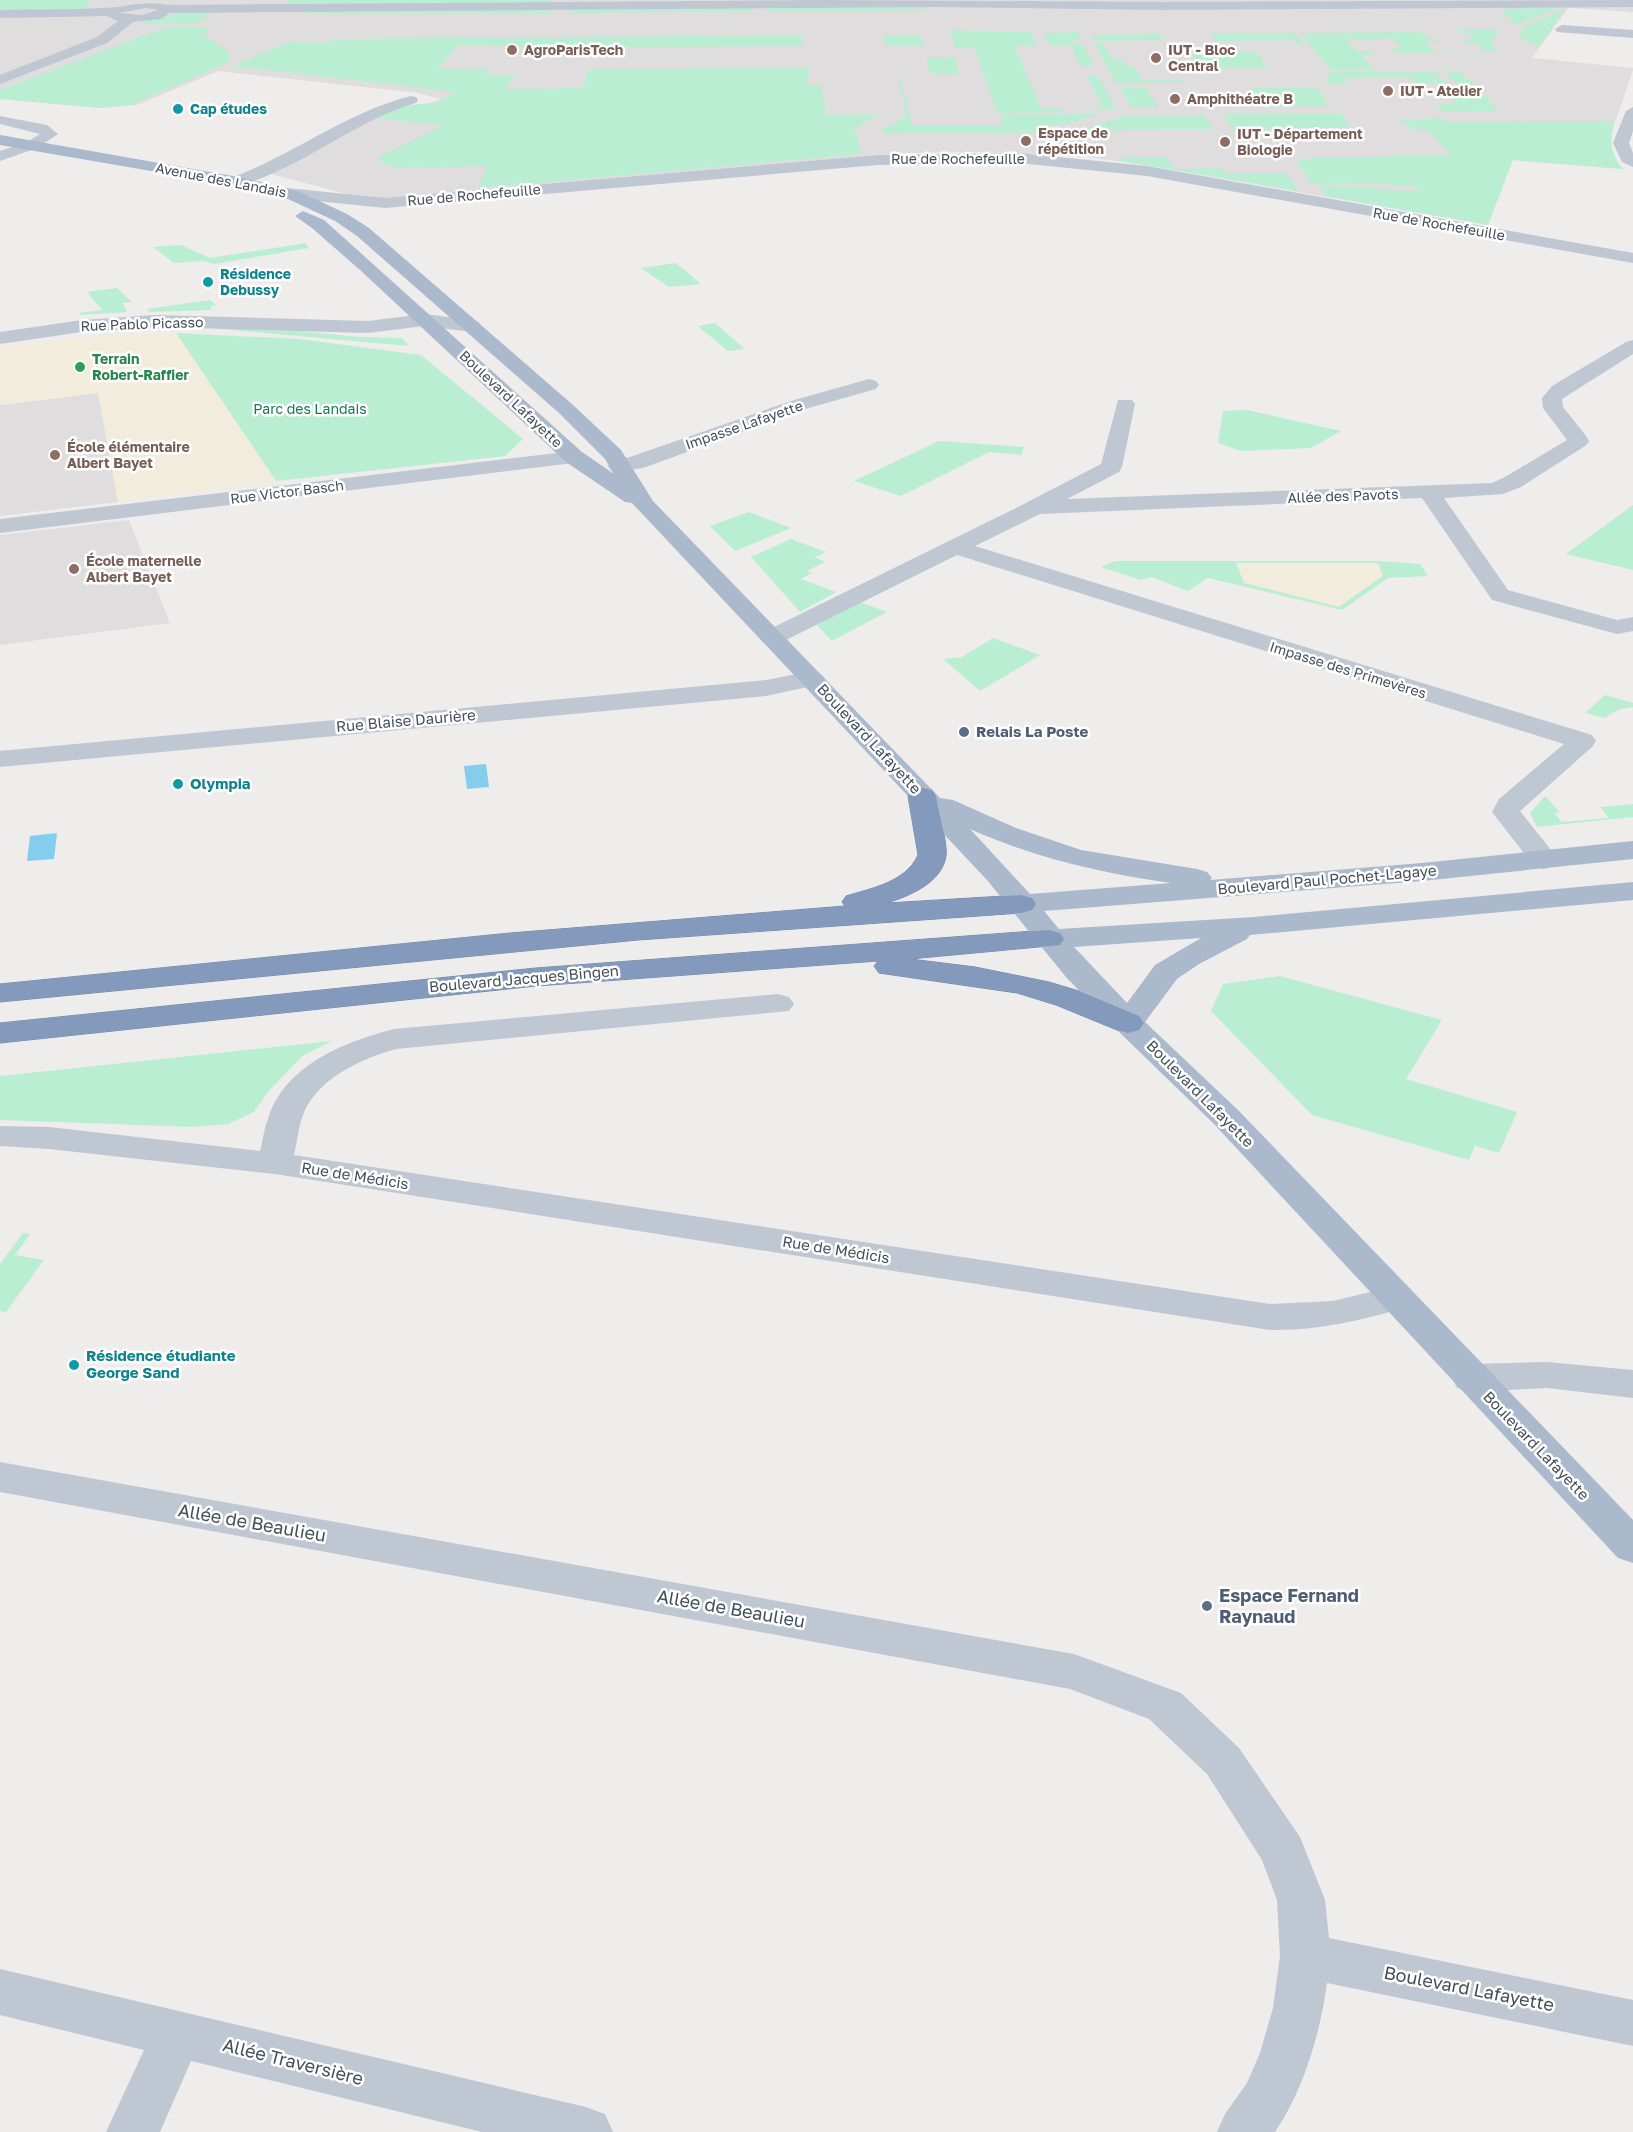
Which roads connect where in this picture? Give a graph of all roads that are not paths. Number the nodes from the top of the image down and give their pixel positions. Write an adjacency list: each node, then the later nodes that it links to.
1 (1471, 2): 2 (street); 3 (street)
2 (1633, 3)
3 (167, 9): 4 (street); 6 (street)
4 (110, 12): 5 (street); 6 (street)
5 (0, 14)
6 (130, 18): 9 (street)
7 (1562, 29): 8 (street)
8 (1633, 34)
9 (0, 80)
10 (411, 100): 17 (street)
11 (1633, 111): 16 (street)
12 (0, 120): 14 (street)
13 (0, 140): 14 (main road, Avenue des Landais)
14 (32, 145): 15 (street); 17 (main road, Avenue des Landais)
15 (4, 153): 22 (main road, Avenue des Landais)
16 (1633, 162)
17 (237, 181): 18 (main road, Avenue des Landais)
18 (287, 193): 19 (street, Rue de Rochefeuille); 20 (main road, Avenue des Landais)
19 (385, 203): 20 (street, Rue de Rochefeuille); 21 (street, Rue de Rochefeuille)
20 (353, 224): 23 (main road, Avenue des Landais)
21 (1633, 258)
22 (431, 326): 23 (street, Rue Pablo Picasso); 24 (street, Rue Pablo Picasso); 28 (main road, Boulevard Lafayette)
23 (472, 326): 29 (main road, Boulevard Lafayette)
24 (0, 338)
25 (1633, 346): 30 (street, Allée des Pavots)
26 (869, 385): 29 (street, Impasse Lafayette)
27 (1125, 404): 32 (street)
28 (574, 457): 31 (main road, Boulevard Lafayette); 33 (street, Rue Victor Basch)
29 (619, 466): 31 (main road, Boulevard Lafayette)
30 (1429, 492): 32 (street, Allée des Pavots); 35 (street)
31 (644, 505): 36 (main road, Boulevard Lafayette)
32 (1035, 507): 34 (street, Allée des Pavots)
33 (0, 526)
34 (954, 547): 36 (street); 41 (street, Impasse des Primevères)
35 (1633, 624)
36 (773, 638): 37 (main road, Boulevard Lafayette)
37 (812, 679): 38 (street, Rue Blaise Daurière); 39 (main road, Boulevard Lafayette)
38 (0, 759)
39 (922, 796): 42 (main road); 44 (main road, Boulevard Lafayette); 45 (highway)
40 (1633, 850): 41 (main road, Boulevard Paul Pochet-Lagaye)
41 (1544, 860): 42 (main road, Boulevard Paul Pochet-Lagaye)
42 (1253, 887): 44 (main road, Boulevard Paul Pochet-Lagaye)
43 (1633, 891): 46 (main road)
44 (1021, 904): 45 (highway); 47 (main road, Boulevard Lafayette)
45 (809, 918): 49 (highway)
46 (1254, 926): 47 (main road); 51 (main road)
47 (1049, 939): 48 (highway, Boulevard Jacques Bingen); 51 (main road, Boulevard Lafayette)
48 (789, 957): 51 (highway); 52 (highway, Boulevard Jacques Bingen)
49 (0, 993)
50 (778, 1004): 54 (street)
51 (1128, 1023): 55 (main road, Boulevard Lafayette)
52 (0, 1033)
53 (0, 1136): 54 (street, Rue de Médicis)
54 (275, 1164): 55 (street, Rue de Médicis)
55 (1395, 1298): 56 (main road, Boulevard Lafayette)
56 (1471, 1378): 57 (street); 59 (main road, Boulevard Lafayette)
57 (1633, 1384)
58 (0, 1477): 60 (street, Allée de Beaulieu)
59 (1633, 1546)
60 (1305, 1956): 62 (street, Boulevard Lafayette); 66 (street)
61 (0, 1992): 63 (street, Allée Traversière)
62 (1633, 2023)
63 (178, 2034): 64 (street); 65 (street, Allée Traversière)
64 (133, 2132)
65 (586, 2132)
66 (1244, 2132)

